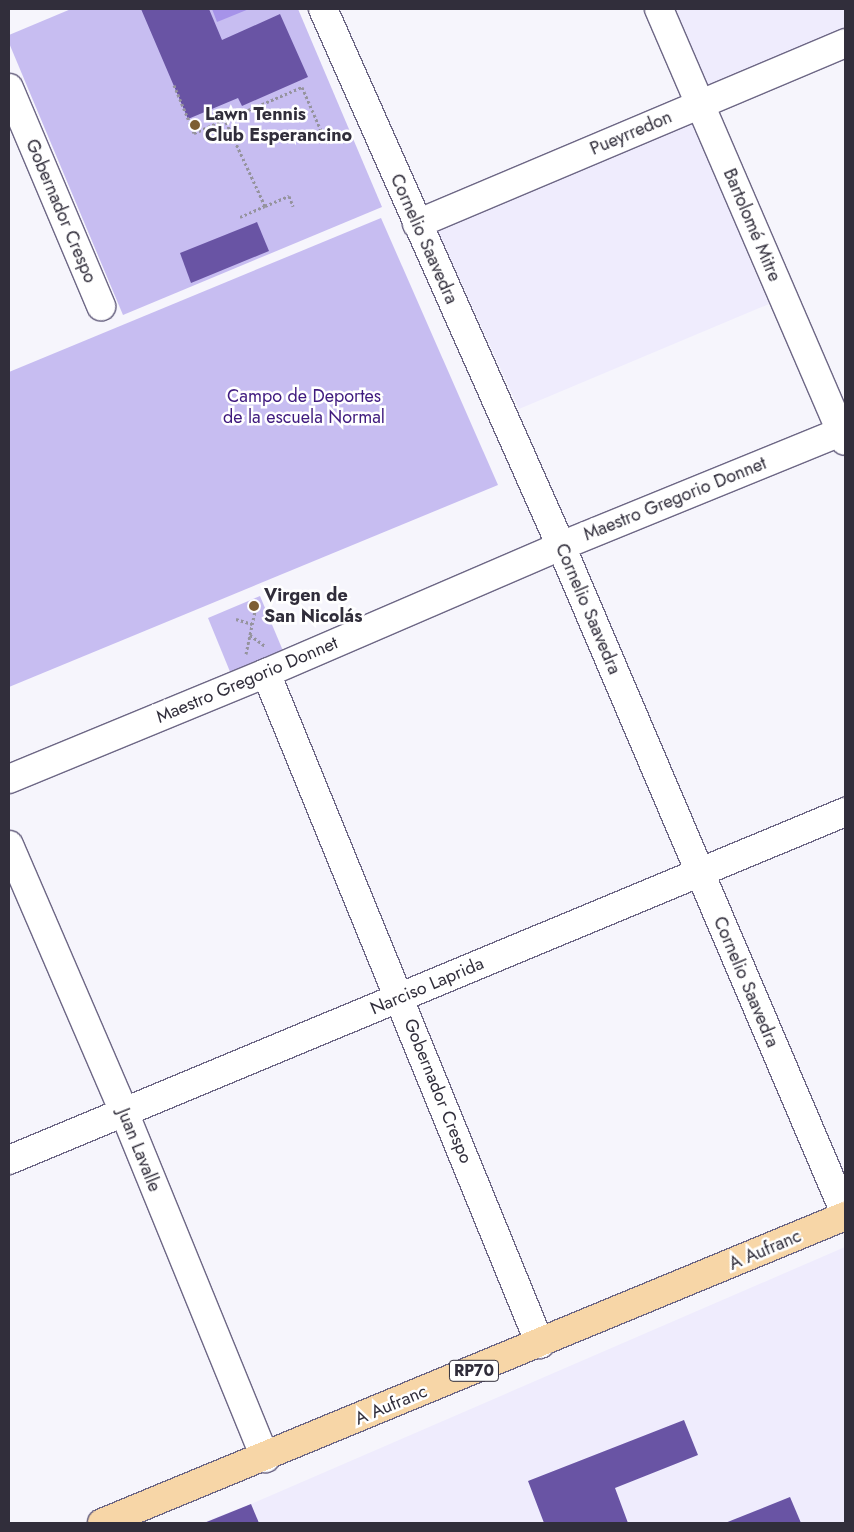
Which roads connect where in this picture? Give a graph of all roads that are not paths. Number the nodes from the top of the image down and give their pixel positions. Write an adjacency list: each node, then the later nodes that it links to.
1 (323, 9): 6 (street, Cornelio Saavedra)
2 (659, 9): 5 (street, Bartolomé Mitre)
3 (845, 44): 5 (street, Pueyrredon)
4 (9, 88): 7 (street, Gobernador Crespo)
5 (699, 103): 6 (street, Pueyrredon); 8 (street, Bartolomé Mitre)
6 (417, 224): 9 (street, Cornelio Saavedra)
7 (101, 306)
8 (844, 434): 9 (street, Maestro Gregorio Donnet)
9 (561, 546): 10 (street, Maestro Gregorio Donnet); 14 (street, Cornelio Saavedra)
10 (266, 673): 11 (street, Maestro Gregorio Donnet); 15 (street, Gobernador Crespo)
11 (9, 779)
12 (845, 812): 14 (street, Narciso Laprida)
13 (9, 845): 16 (street, Juan Lavalle)
14 (699, 872): 15 (street, Narciso Laprida); 18 (street, Cornelio Saavedra)
15 (399, 997): 16 (street, Narciso Laprida); 19 (street, Gobernador Crespo)
16 (124, 1112): 17 (street, Narciso Laprida); 20 (street, Juan Lavalle)
17 (9, 1160)
18 (845, 1214): 19 (main road, A Aufranc / RP70)
19 (540, 1344): 20 (main road, A Aufranc / RP70)
20 (265, 1458): 21 (main road, A Aufranc / RP70)
21 (102, 1523)

